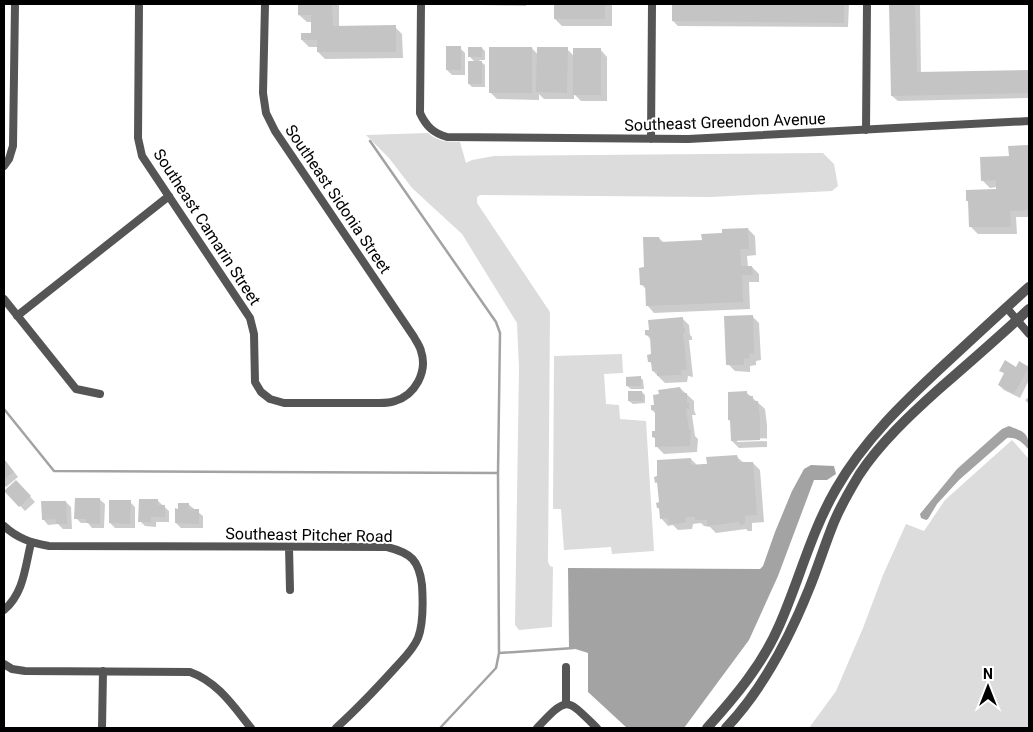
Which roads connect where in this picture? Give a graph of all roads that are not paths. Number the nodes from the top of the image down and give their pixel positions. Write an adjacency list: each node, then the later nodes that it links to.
1 (15, 4): 10 (street)
2 (139, 4): 11 (street, Southeast Camarin Street)
3 (265, 4): 20 (street, Southeast Sidonia Street)
4 (420, 4): 9 (street, Southeast Greendon Avenue)
5 (652, 4): 9 (street)
6 (868, 4): 8 (street)
7 (1029, 121): 8 (street, Southeast Greendon Avenue)
8 (866, 130): 9 (street, Southeast Greendon Avenue)
9 (651, 138)
10 (4, 166)
11 (169, 196): 16 (street); 20 (street, Southeast Camarin Street)
12 (1029, 287): 14 (street)
13 (4, 299): 16 (street)
14 (1006, 308): 17 (street); 21 (street)
15 (1029, 308): 17 (street)
16 (17, 316): 19 (street)
17 (1017, 320): 18 (street); 22 (street)
18 (1029, 334)
19 (100, 394)
20 (270, 399)
21 (901, 405): 22 (street); 23 (street)
22 (912, 414): 25 (street)
23 (818, 525): 25 (street); 30 (street)
24 (4, 526): 26 (street, Southeast Pitcher Road)
25 (831, 530): 32 (street)
26 (30, 543): 27 (street, Southeast Pitcher Road); 29 (street)
27 (289, 547): 28 (street); 38 (street, Southeast Pitcher Road)
28 (290, 590)
29 (4, 610)
30 (762, 659): 32 (street); 41 (street)
31 (4, 664): 34 (street)
32 (772, 666): 42 (street)
33 (566, 667): 35 (street)
34 (103, 671): 36 (street); 37 (street)
35 (566, 704): 39 (street); 40 (street)
36 (102, 728)
37 (251, 728)
38 (336, 728)
39 (537, 728)
40 (597, 728)
41 (707, 728)
42 (726, 728)

